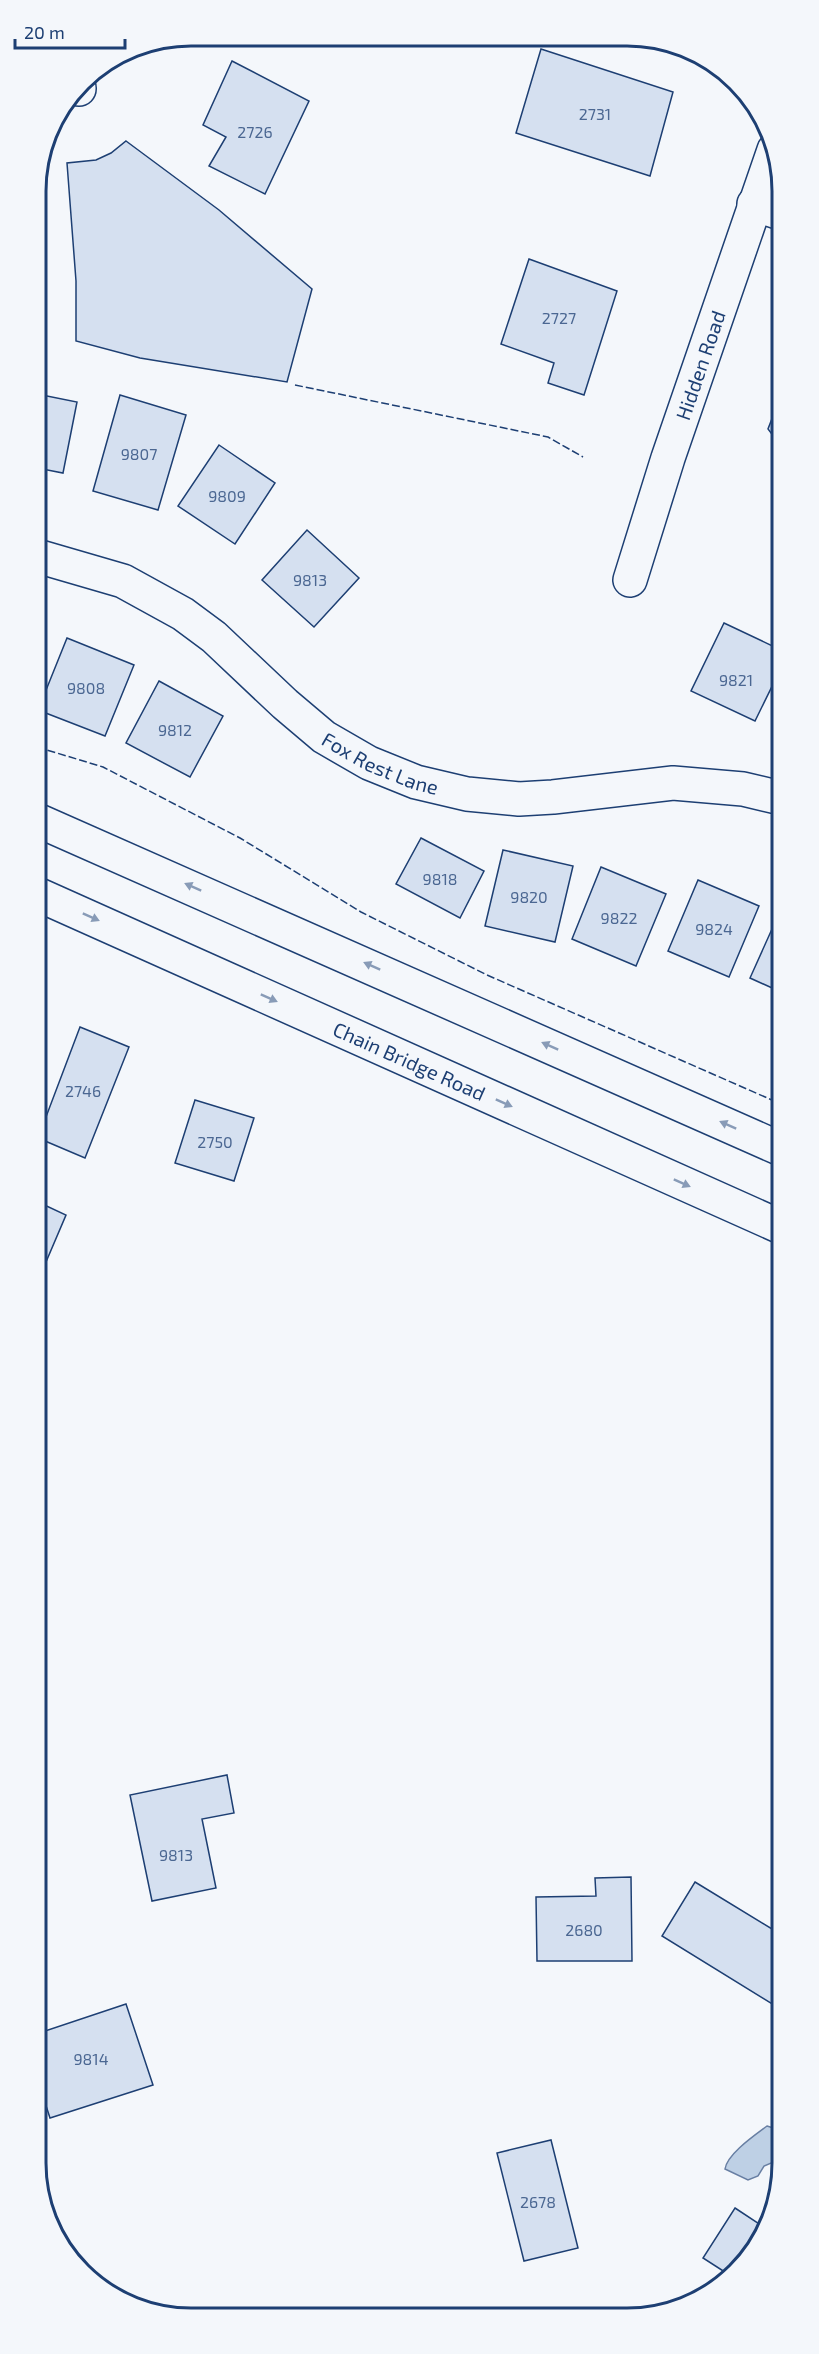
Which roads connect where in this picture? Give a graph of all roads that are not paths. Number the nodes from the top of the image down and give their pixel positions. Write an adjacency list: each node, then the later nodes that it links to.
1 (771, 174): 2 (main road, Hidden Road)
2 (767, 208): 4 (main road, Hidden Road)
3 (47, 559): 5 (main road, Fox Rest Lane)
4 (630, 579)
5 (772, 796)
6 (47, 824): 8 (main road, one-way to 6)
7 (47, 898): 9 (main road, Chain Bridge Road, one-way to 9)
8 (772, 1145)
9 (772, 1223)

